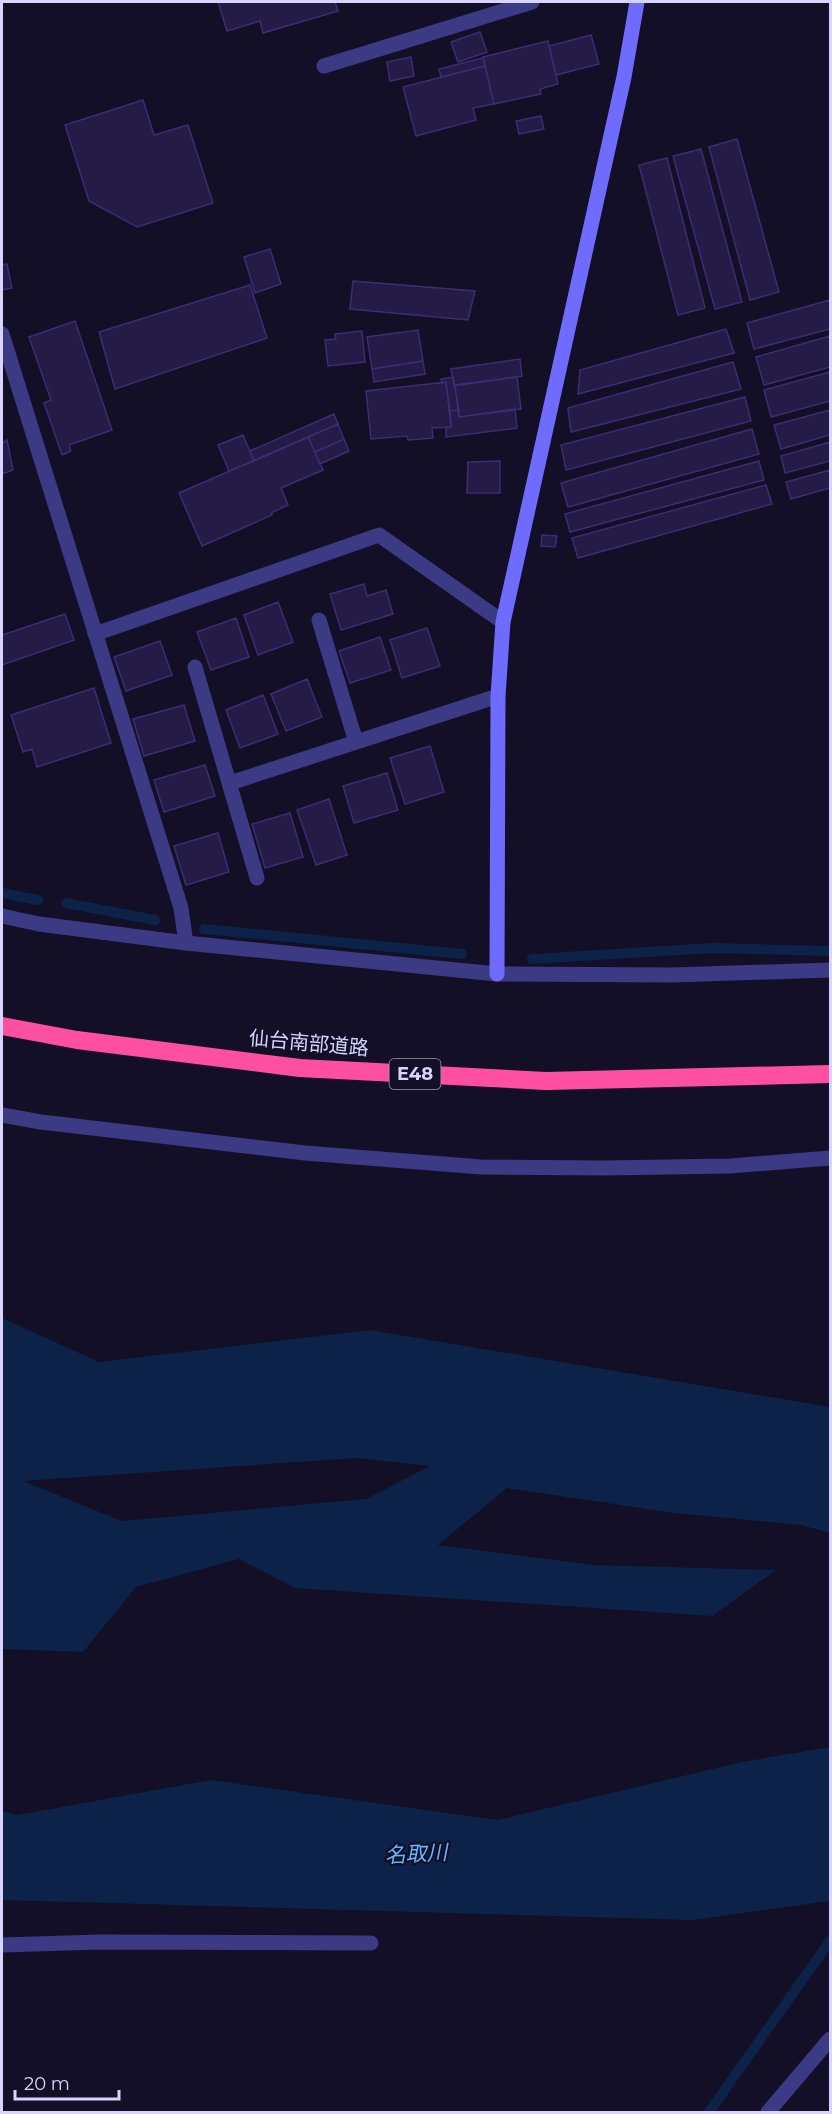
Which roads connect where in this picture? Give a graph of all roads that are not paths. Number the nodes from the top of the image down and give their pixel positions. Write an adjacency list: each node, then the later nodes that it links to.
1 (532, 2): 3 (street)
2 (637, 2): 6 (street)
3 (324, 66)
4 (2, 334): 7 (street)
5 (319, 620): 10 (street)
6 (503, 622): 7 (street); 9 (street)
7 (95, 634): 14 (street)
8 (195, 668): 11 (street)
9 (498, 696): 10 (street); 16 (street)
10 (356, 742): 11 (street)
11 (230, 783): 12 (street)
12 (257, 878)
13 (2, 916): 14 (street)
14 (186, 944): 16 (street)
15 (831, 970): 16 (street)
16 (497, 974)
17 (2, 1026): 18 (highway, 仙台南部道路 / E48)
18 (831, 1074)
19 (2, 1115): 20 (street)
20 (831, 1158)
21 (371, 1943): 22 (street)
22 (2, 1945)
23 (831, 2039): 24 (street)
24 (768, 2112)

